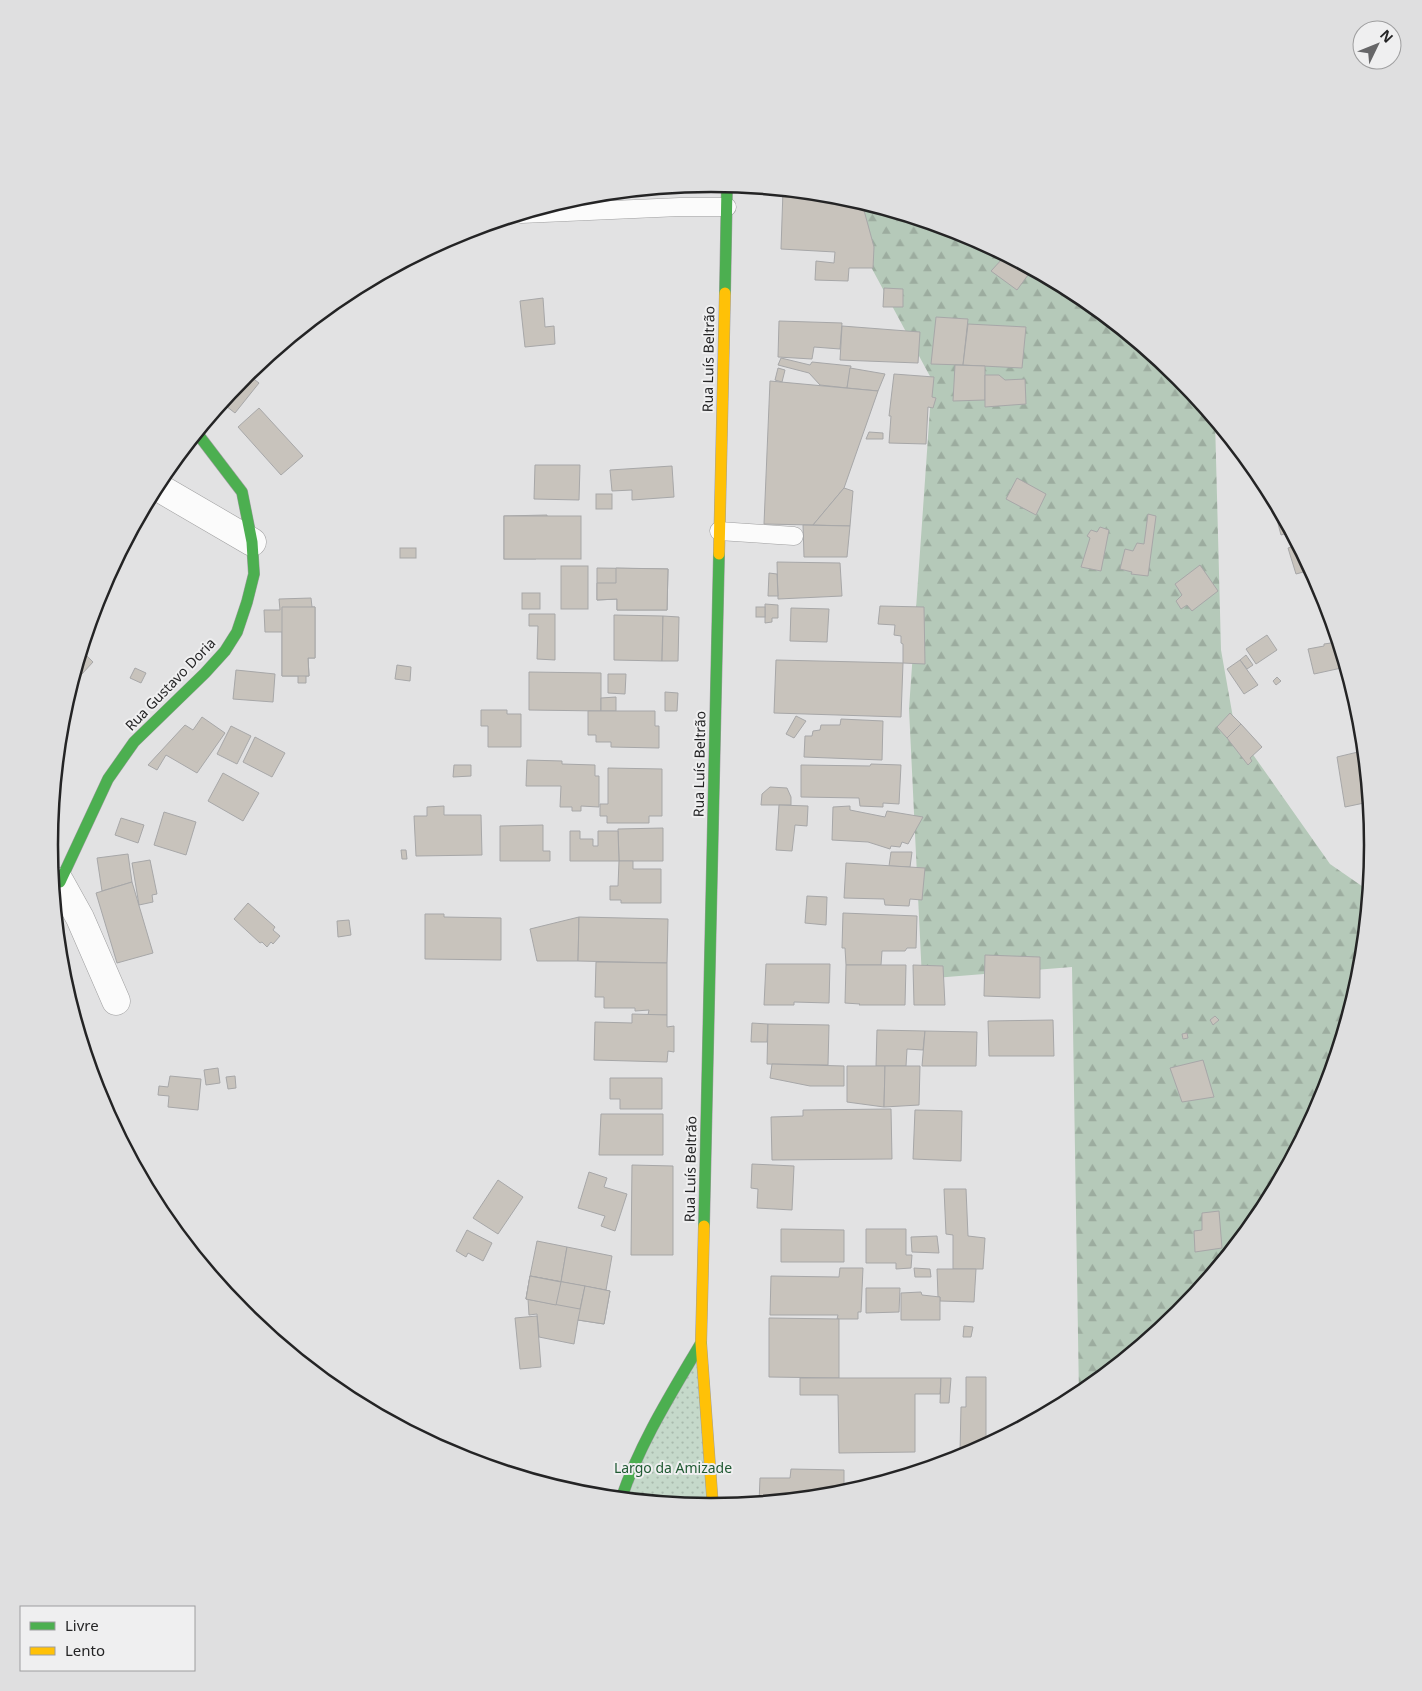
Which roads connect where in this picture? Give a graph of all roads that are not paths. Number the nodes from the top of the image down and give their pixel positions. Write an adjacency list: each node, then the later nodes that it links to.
1 (727, 192): 2 (main road, Rua Luís Beltrão)
2 (727, 207): 3 (lane); 6 (main road, Rua Luís Beltrão)
3 (547, 213)
4 (201, 438): 8 (main road, Rua Gustavo Doria)
5 (163, 490): 8 (street)
6 (719, 531): 7 (lane); 12 (main road, Rua Luís Beltrão)
7 (794, 536)
8 (252, 542): 9 (main road, Rua Gustavo Doria)
9 (59, 870)
10 (59, 880): 11 (street)
11 (116, 1001)
12 (701, 1344): 13 (main road); 14 (main road, Rua Luís Beltrão)
13 (680, 1394): 14 (main road); 15 (main road)
14 (705, 1411): 16 (main road, Rua Luís Beltrão)
15 (623, 1493)
16 (711, 1499)

